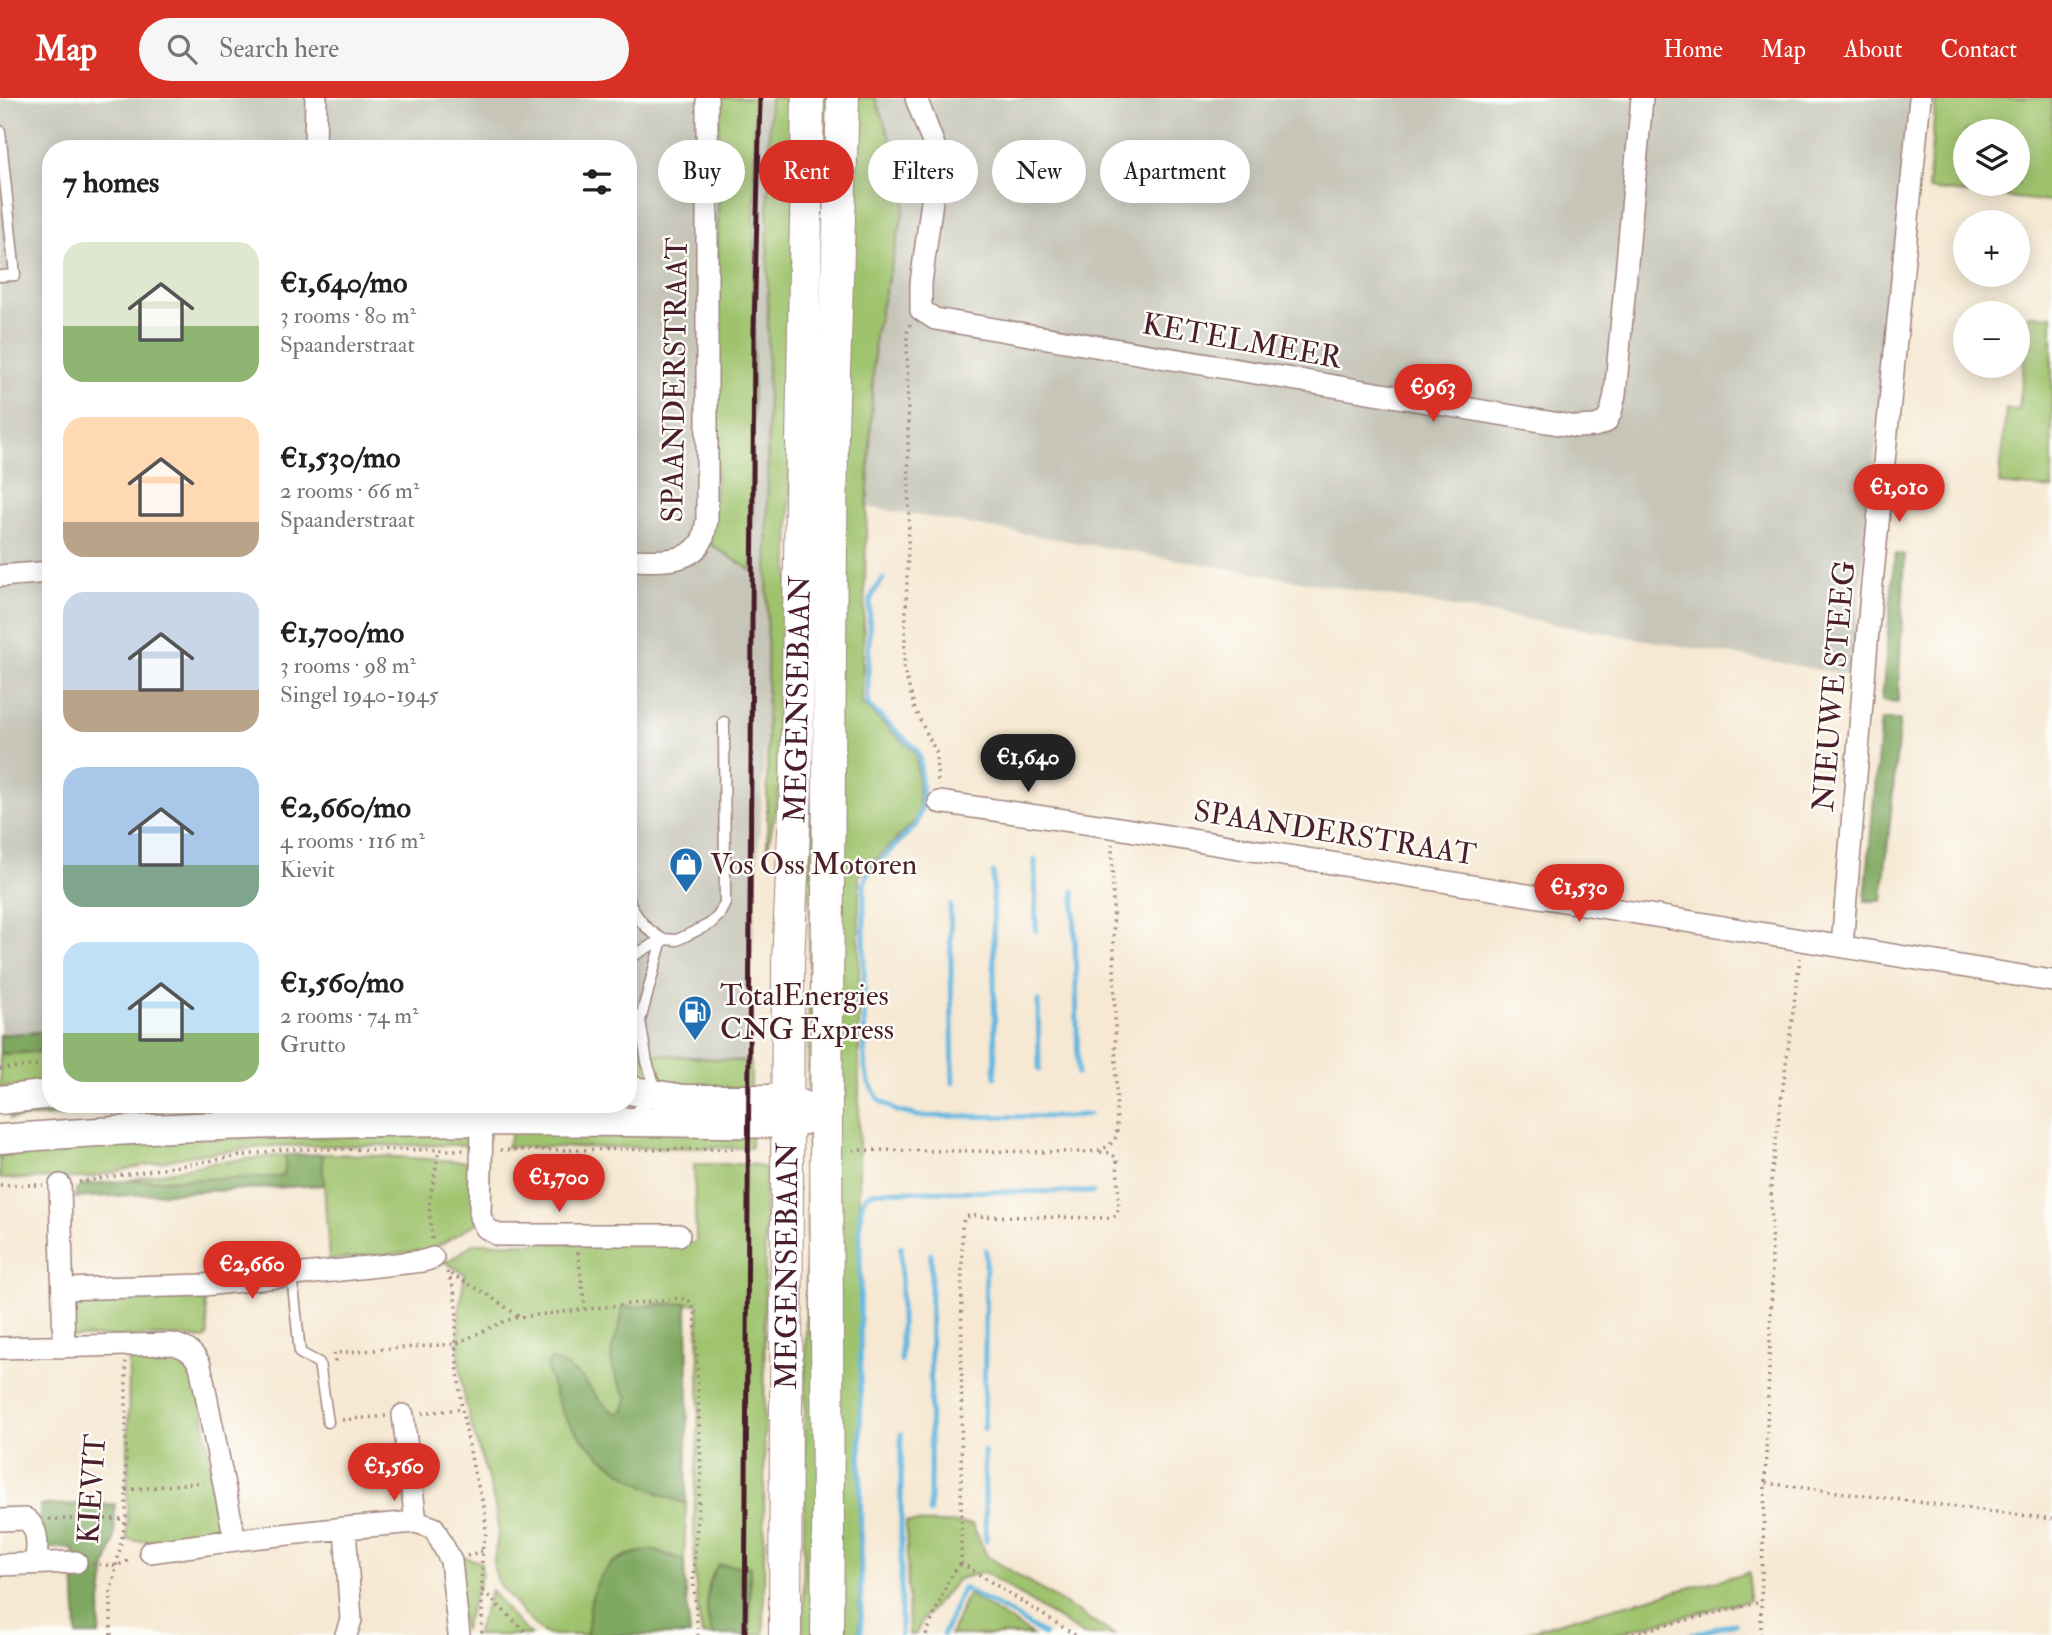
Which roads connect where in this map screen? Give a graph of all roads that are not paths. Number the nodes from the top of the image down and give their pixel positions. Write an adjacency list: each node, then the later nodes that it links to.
1 (316, 98): 9 (street)
2 (707, 98): 11 (street, SPAANDERSTRAAT)
3 (808, 98): 28 (main road, MEGENSEBAAN)
4 (843, 98): 31 (main road, MEGENSEBAAN)
5 (916, 98): 6 (street, KETELMEER)
6 (1642, 98)
7 (1920, 98): 18 (street, NIEUWE STEEG)
8 (0, 131): 10 (lane)
9 (315, 140)
10 (0, 276)
11 (637, 560)
12 (42, 573): 13 (street)
13 (0, 576)
14 (724, 722): 17 (lane)
15 (939, 802): 18 (street, SPAANDERSTRAAT)
16 (637, 916): 17 (lane)
17 (662, 939): 19 (lane); 21 (lane)
18 (1842, 946): 20 (street, SPAANDERSTRAAT)
19 (637, 954)
20 (2052, 981)
21 (637, 1011)
22 (637, 1030): 25 (lane)
23 (637, 1092): 25 (main road)
24 (42, 1095): 26 (main road)
25 (658, 1096): 27 (lane); 28 (main road)
26 (0, 1100)
27 (637, 1111)
28 (788, 1112): 31 (main road); 32 (main road); 54 (main road, MEGENSEBAAN)
29 (282, 1113): 33 (main road); 34 (main road)
30 (633, 1113): 32 (lane)
31 (826, 1115): 55 (main road, MEGENSEBAAN)
32 (619, 1123): 33 (main road)
33 (482, 1136): 36 (street)
34 (0, 1139)
35 (60, 1185): 39 (street)
36 (679, 1235)
37 (433, 1258): 38 (street)
38 (292, 1275): 39 (street); 43 (lane)
39 (64, 1289): 40 (street)
40 (64, 1347): 41 (street); 47 (street)
41 (0, 1348)
42 (403, 1415): 45 (street)
43 (328, 1422)
44 (0, 1520): 50 (street)
45 (416, 1522): 46 (street, KIEVIT); 53 (street)
46 (345, 1528): 47 (street, KIEVIT); 52 (street)
47 (234, 1540): 48 (street, KIEVIT)
48 (150, 1552)
49 (76, 1562): 50 (street)
50 (37, 1563): 51 (street)
51 (0, 1564)
52 (346, 1635)
53 (459, 1635)
54 (785, 1635)
55 (827, 1635)

